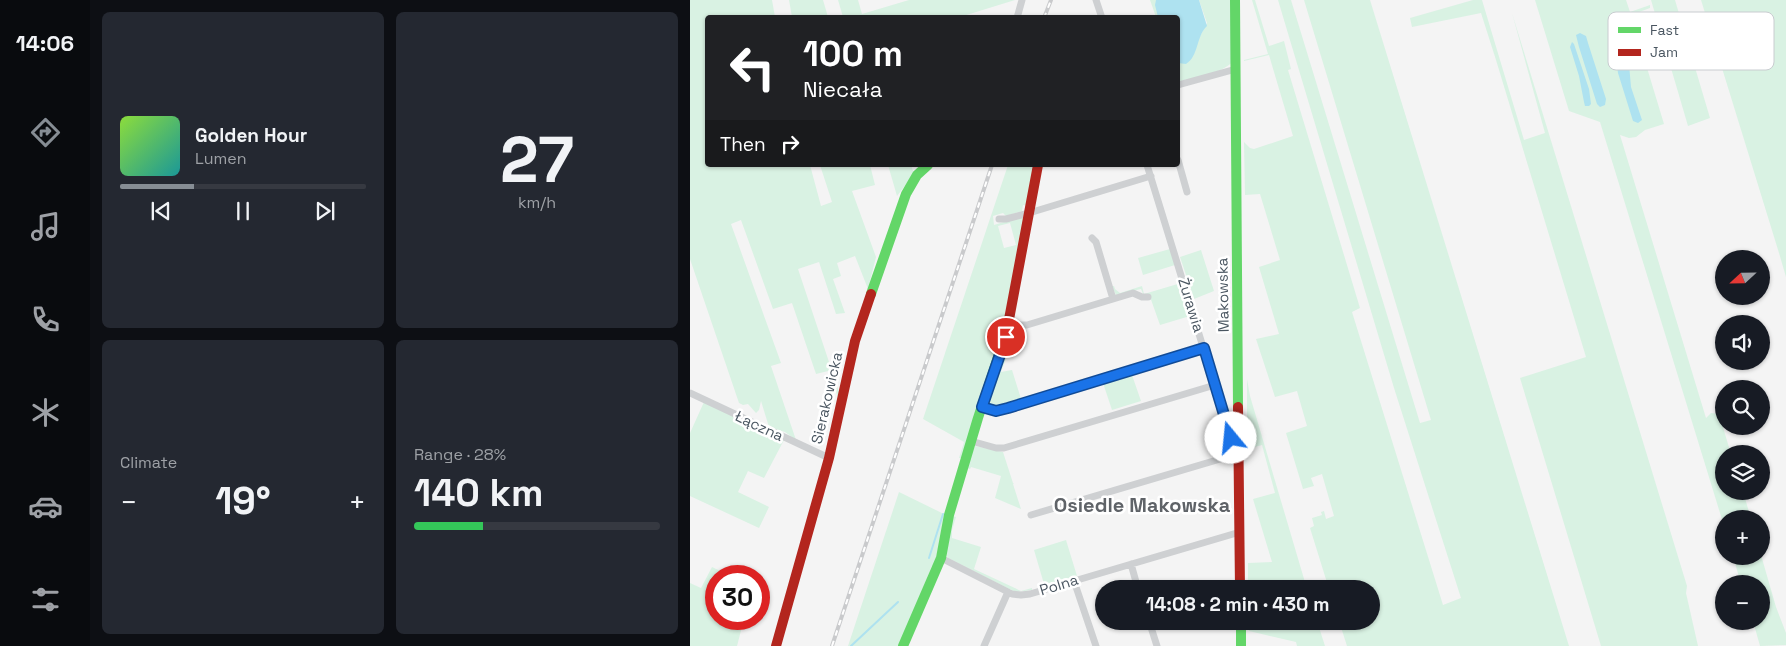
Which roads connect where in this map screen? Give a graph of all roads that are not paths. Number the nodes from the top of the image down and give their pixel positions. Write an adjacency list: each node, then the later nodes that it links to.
1 (1022, 0): 4 (street)
2 (1096, 0): 5 (street)
3 (1235, 0): 6 (street, Makowska)
4 (1017, 15)
5 (1101, 15)
6 (1236, 69): 7 (street); 24 (street, Makowska)
7 (1180, 84)
8 (926, 167): 27 (street, Sierakowicka)
9 (1038, 167): 14 (street)
10 (1148, 167): 12 (street, Żurawia)
11 (1180, 167): 13 (street)
12 (1150, 176): 14 (street); 20 (street, Żurawia)
13 (1187, 192)
14 (1029, 213): 15 (street); 19 (street)
15 (999, 219)
16 (1092, 238): 18 (street)
17 (1148, 297): 18 (street)
18 (1113, 299): 19 (street)
19 (1009, 325): 23 (street)
20 (1204, 348): 21 (street, Żurawia); 23 (street)
21 (1215, 385): 24 (street, Żurawia); 25 (street)
22 (690, 393): 27 (street, Łączna)
23 (982, 407): 25 (street)
24 (1239, 438): 26 (street, Makowska)
25 (971, 441): 30 (street)
26 (1239, 456): 28 (street); 29 (street, Makowska)
27 (829, 458): 38 (street, Sierakowicka)
28 (1031, 515)
29 (1240, 532): 31 (street, Polna); 33 (street, Makowska)
30 (941, 558): 35 (street, Polna); 39 (street)
31 (1131, 564): 32 (street); 34 (street, Polna)
32 (1135, 580)
33 (1240, 580)
34 (1074, 581): 35 (street, Polna); 41 (street)
35 (1008, 592): 40 (street)
36 (1151, 630): 42 (street)
37 (1240, 630): 43 (street)
38 (776, 646)
39 (903, 646)
40 (984, 646)
41 (1096, 646)
42 (1157, 646)
43 (1241, 646)

